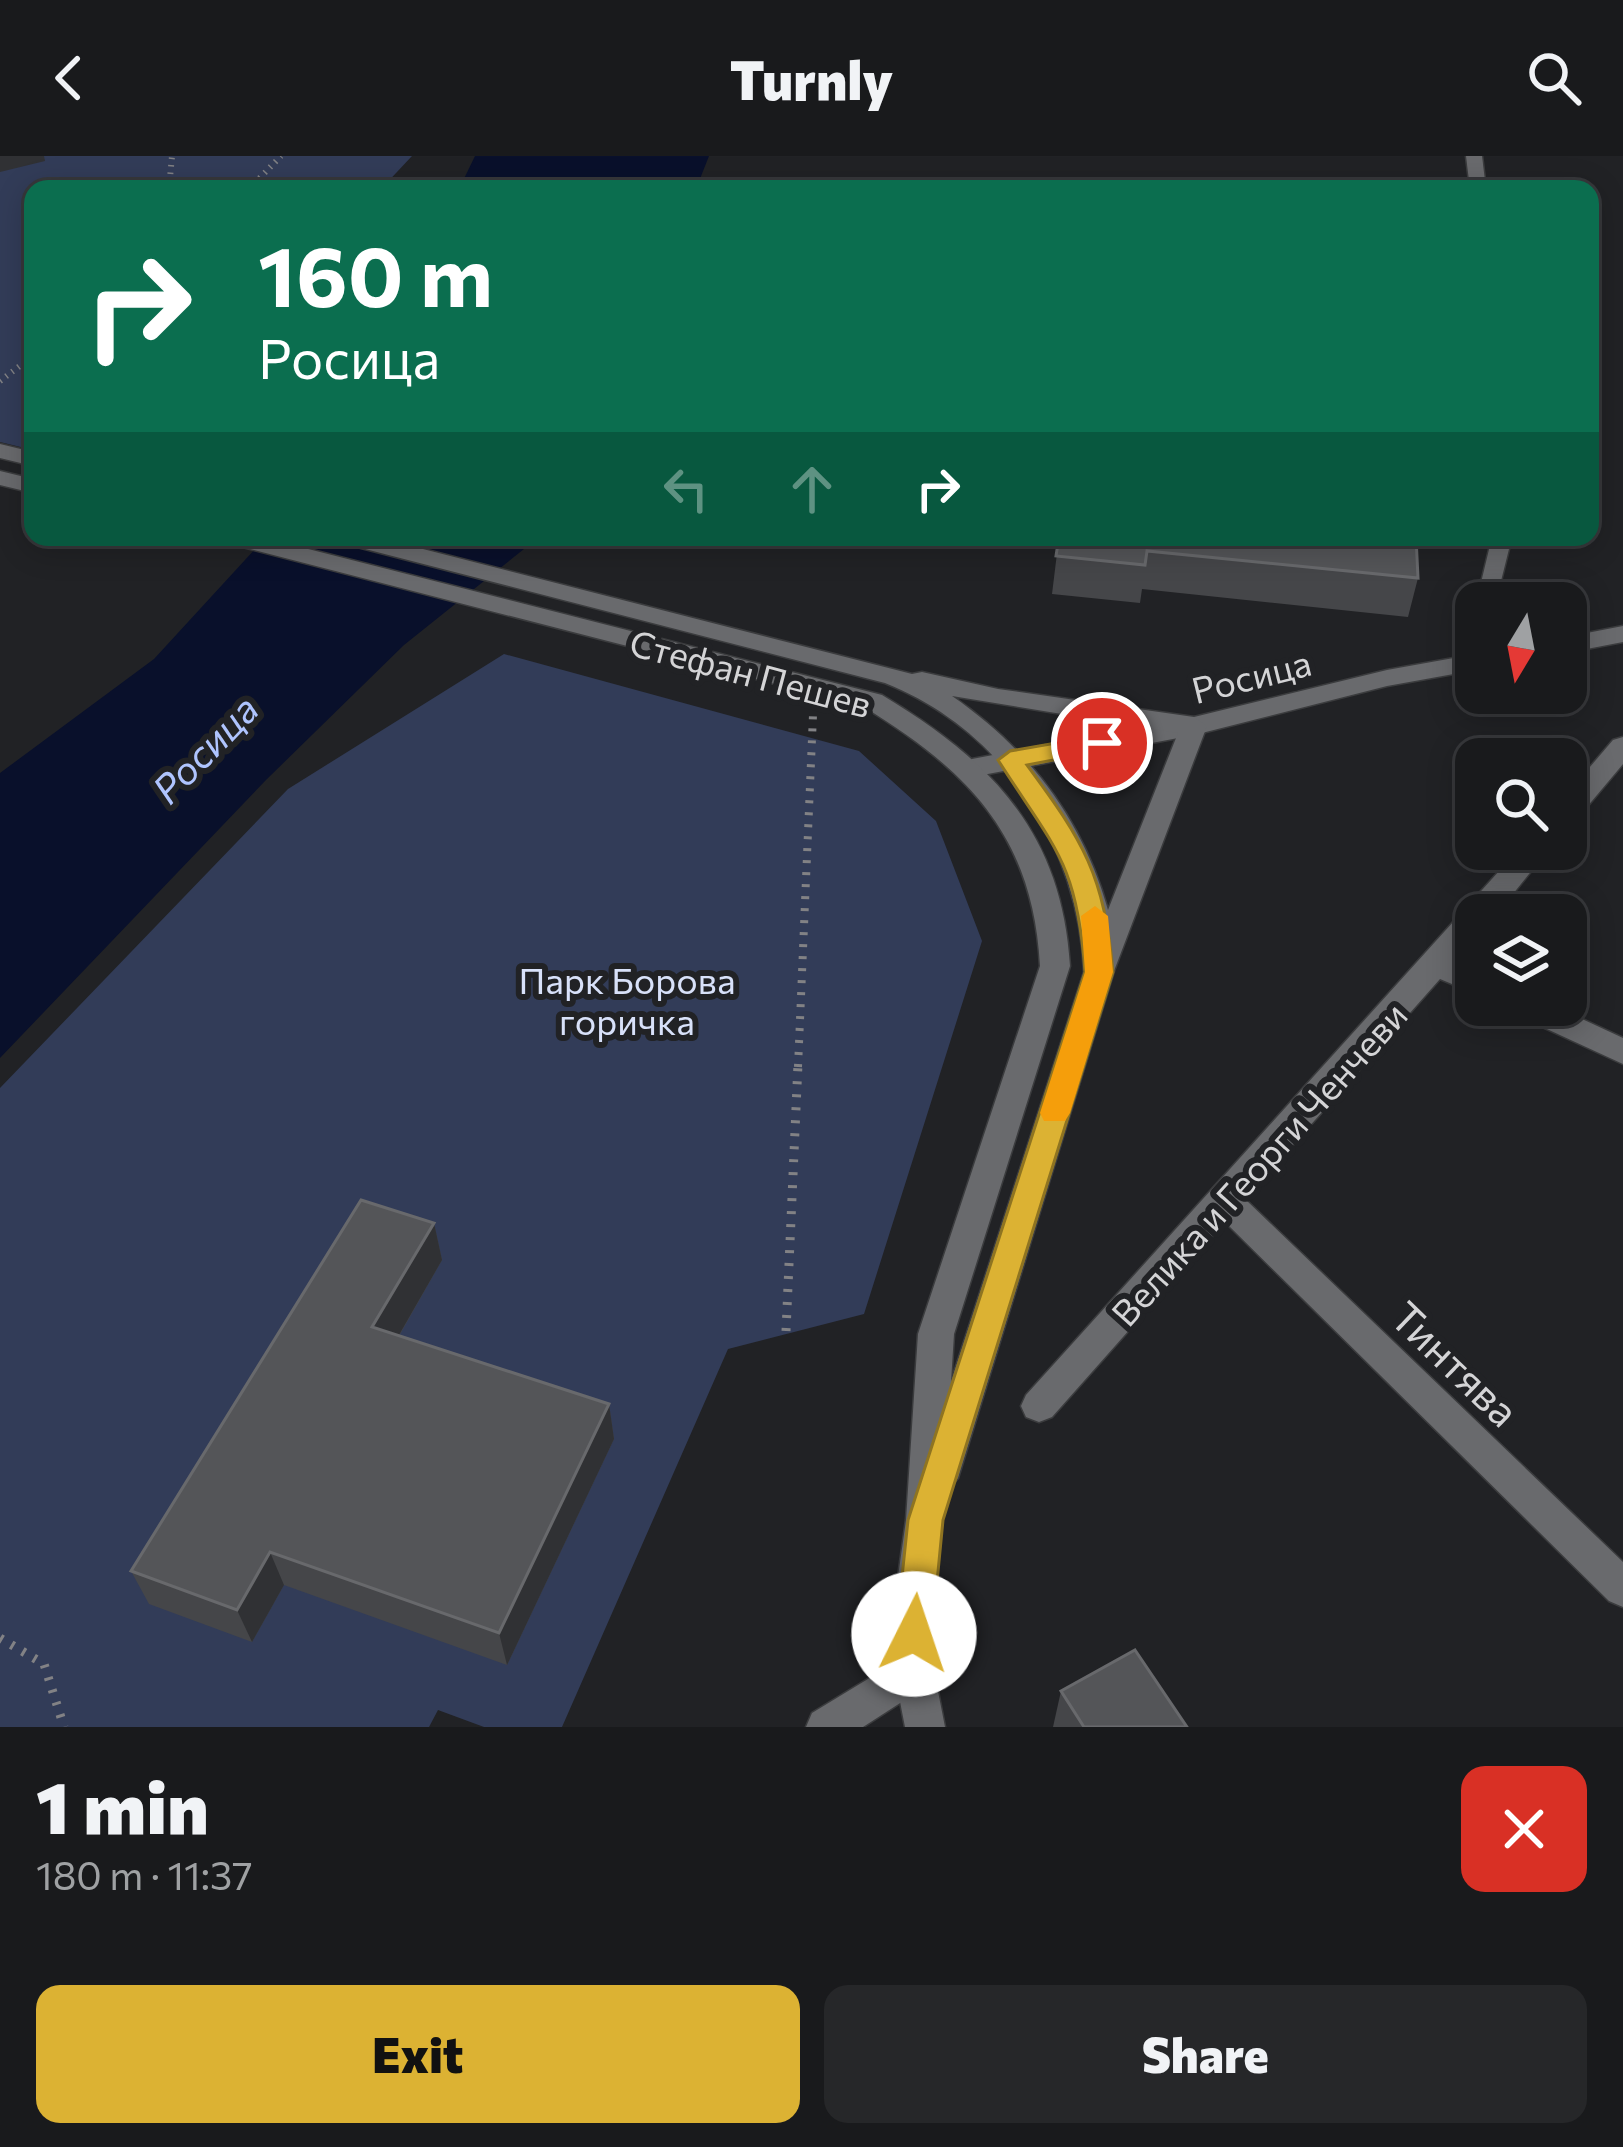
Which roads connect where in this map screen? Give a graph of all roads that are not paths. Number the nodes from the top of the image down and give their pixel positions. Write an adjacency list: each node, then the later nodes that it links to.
1 (272, 546): 7 (street, Стефан Пешев)
2 (377, 546): 7 (street)
3 (1500, 546): 4 (lane)
4 (1491, 582)
5 (1623, 634): 6 (street)
6 (1587, 641)
7 (726, 647): 8 (street, Стефан Пешев); 13 (street, Стефан Пешев)
8 (834, 658): 10 (street); 12 (street, Стефан Пешев)
9 (1455, 666): 10 (street, Росица)
10 (1194, 726): 12 (street, Росица); 20 (street)
11 (1623, 746): 14 (street)
12 (1010, 760): 13 (street, Росица); 20 (street, Стефан Пешев)
13 (972, 768): 26 (street, Стефан Пешев)
14 (1611, 779): 15 (street)
15 (1587, 797)
16 (1517, 870): 17 (street, Велика и Георги Ченчеви)
17 (1497, 894)
18 (1455, 943): 19 (street, Велика и Георги Ченчеви)
19 (1437, 964): 21 (street); 24 (street, Велика и Георги Ченчеви)
20 (1099, 972): 26 (street, Стефан Пешев)
21 (1455, 973)
22 (1568, 1026): 23 (street)
23 (1623, 1052)
24 (1226, 1202): 25 (street, Велика и Георги Ченчеви); 27 (street, Тинтява)
25 (1039, 1406)
26 (925, 1520): 28 (street, Стефан Пешев)
27 (1623, 1588)
28 (914, 1671): 29 (street); 30 (street, Стефан Пешев)
29 (826, 1727)
30 (925, 1727)

